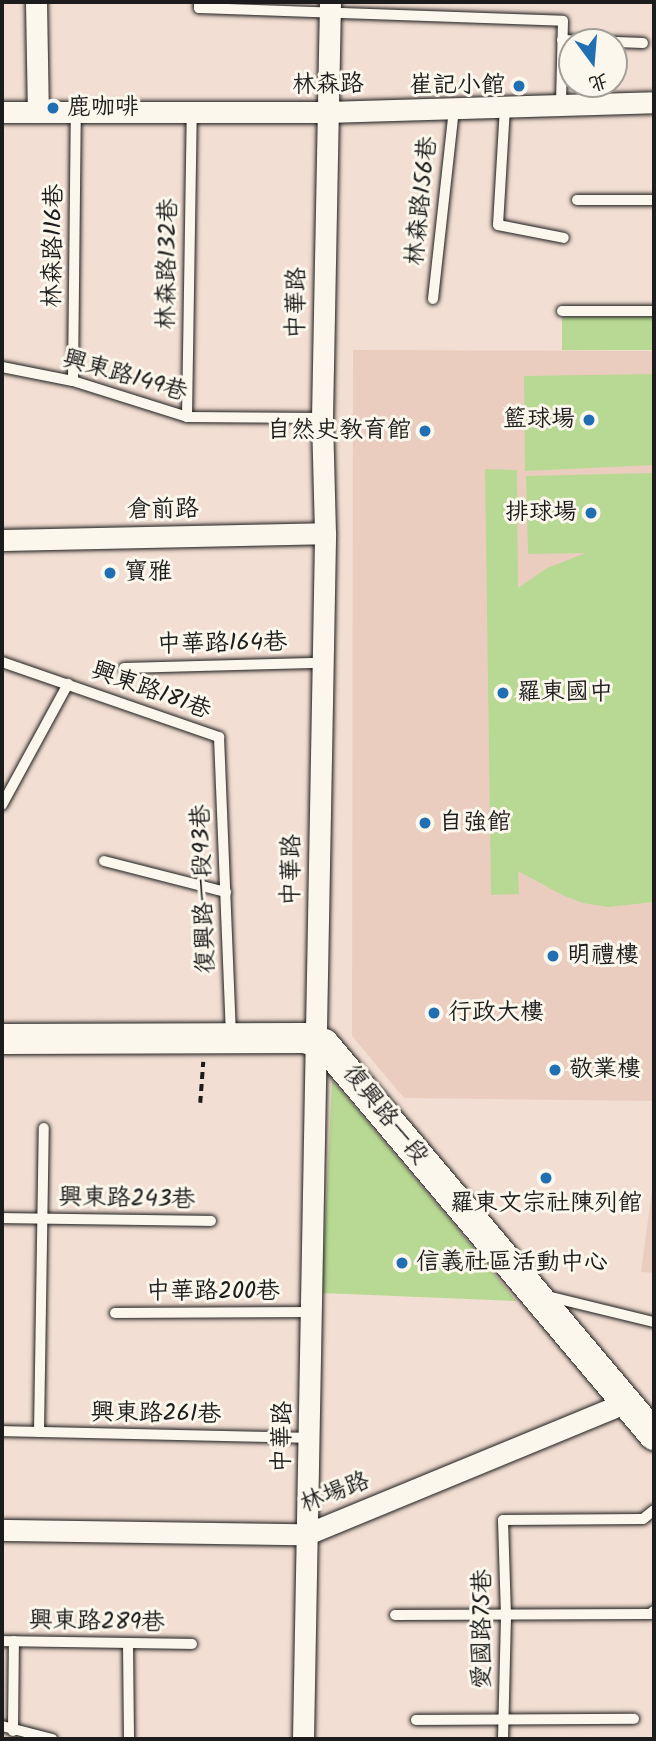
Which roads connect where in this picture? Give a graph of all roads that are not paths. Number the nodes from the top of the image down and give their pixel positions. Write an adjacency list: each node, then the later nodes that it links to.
1 (36, 2): 15 (street)
2 (199, 2): 3 (lane)
3 (330, 7): 4 (lane); 16 (street, 中華路)
4 (563, 28)
5 (628, 42): 6 (lane)
6 (643, 43)
7 (561, 98): 9 (lane)
8 (654, 102): 9 (street, 林森路)
9 (561, 104): 10 (street, 林森路)
10 (505, 107): 11 (street, 林森路); 19 (lane)
11 (454, 108): 16 (street, 林森路); 20 (lane, 林森路156巷)
12 (76, 111): 13 (street, 林森路); 15 (street, 林森路); 24 (lane, 林森路116巷)
13 (192, 111): 16 (street, 林森路); 25 (lane, 林森路132巷)
14 (2, 112): 15 (street, 林森路)
15 (38, 112)
16 (326, 112): 26 (street, 中華路)
17 (577, 200): 18 (lane)
18 (654, 200)
19 (564, 238)
20 (433, 299)
21 (562, 311): 22 (lane)
22 (654, 311)
23 (2, 367): 24 (lane, 興東路149巷)
24 (73, 381): 25 (lane, 興東路149巷)
25 (187, 417): 26 (lane, 興東路149巷)
26 (322, 418): 27 (street, 中華路)
27 (325, 533): 28 (street, 倉前路); 30 (street, 中華路)
28 (2, 540)
29 (2, 662): 32 (lane, 興東路181巷)
30 (321, 663): 31 (lane, 中華路164巷); 39 (street, 中華路)
31 (124, 668)
32 (68, 684): 33 (lane, 興東路181巷); 34 (lane, 興東路181巷)
33 (219, 737): 36 (lane, 復興路一段93巷)
34 (2, 806)
35 (104, 861): 36 (lane)
36 (226, 892): 38 (lane, 復興路一段93巷)
37 (2, 1039): 38 (main road)
38 (218, 1040): 39 (main road)
39 (315, 1040): 44 (main road, 復興路一段); 45 (street, 中華路)
40 (44, 1128): 42 (lane, 興東路243巷)
41 (2, 1218): 42 (lane, 興東路243巷)
42 (41, 1219): 43 (lane, 興東路243巷); 50 (lane, 興東路243巷)
43 (211, 1221)
44 (531, 1292): 47 (lane); 48 (main road, 復興路一段)
45 (311, 1312): 46 (lane, 中華路200巷); 51 (street, 中華路)
46 (115, 1313)
47 (654, 1322)
48 (643, 1418): 54 (street, 林場路)
49 (2, 1431): 50 (lane, 興東路261巷)
50 (39, 1432): 51 (lane, 興東路261巷)
51 (309, 1438): 54 (street, 中華路)
52 (654, 1510): 57 (lane, 愛國路75巷)
53 (2, 1530): 54 (street, 林場路)
54 (307, 1534): 69 (street, 中華路)
55 (654, 1611): 57 (lane)
56 (395, 1615): 57 (lane)
57 (506, 1616): 62 (lane, 愛國路75巷)
58 (2, 1641): 59 (lane, 興東路289巷)
59 (14, 1641): 60 (lane, 興東路289巷); 66 (lane)
60 (128, 1643): 61 (lane, 興東路289巷); 68 (lane)
61 (192, 1644)
62 (503, 1719): 63 (lane); 64 (lane); 70 (lane, 愛國路75巷)
63 (634, 1719)
64 (416, 1720)
65 (2, 1726): 66 (lane)
66 (13, 1731): 67 (lane)
67 (52, 1739)
68 (129, 1739)
69 (303, 1739)
70 (503, 1739)

